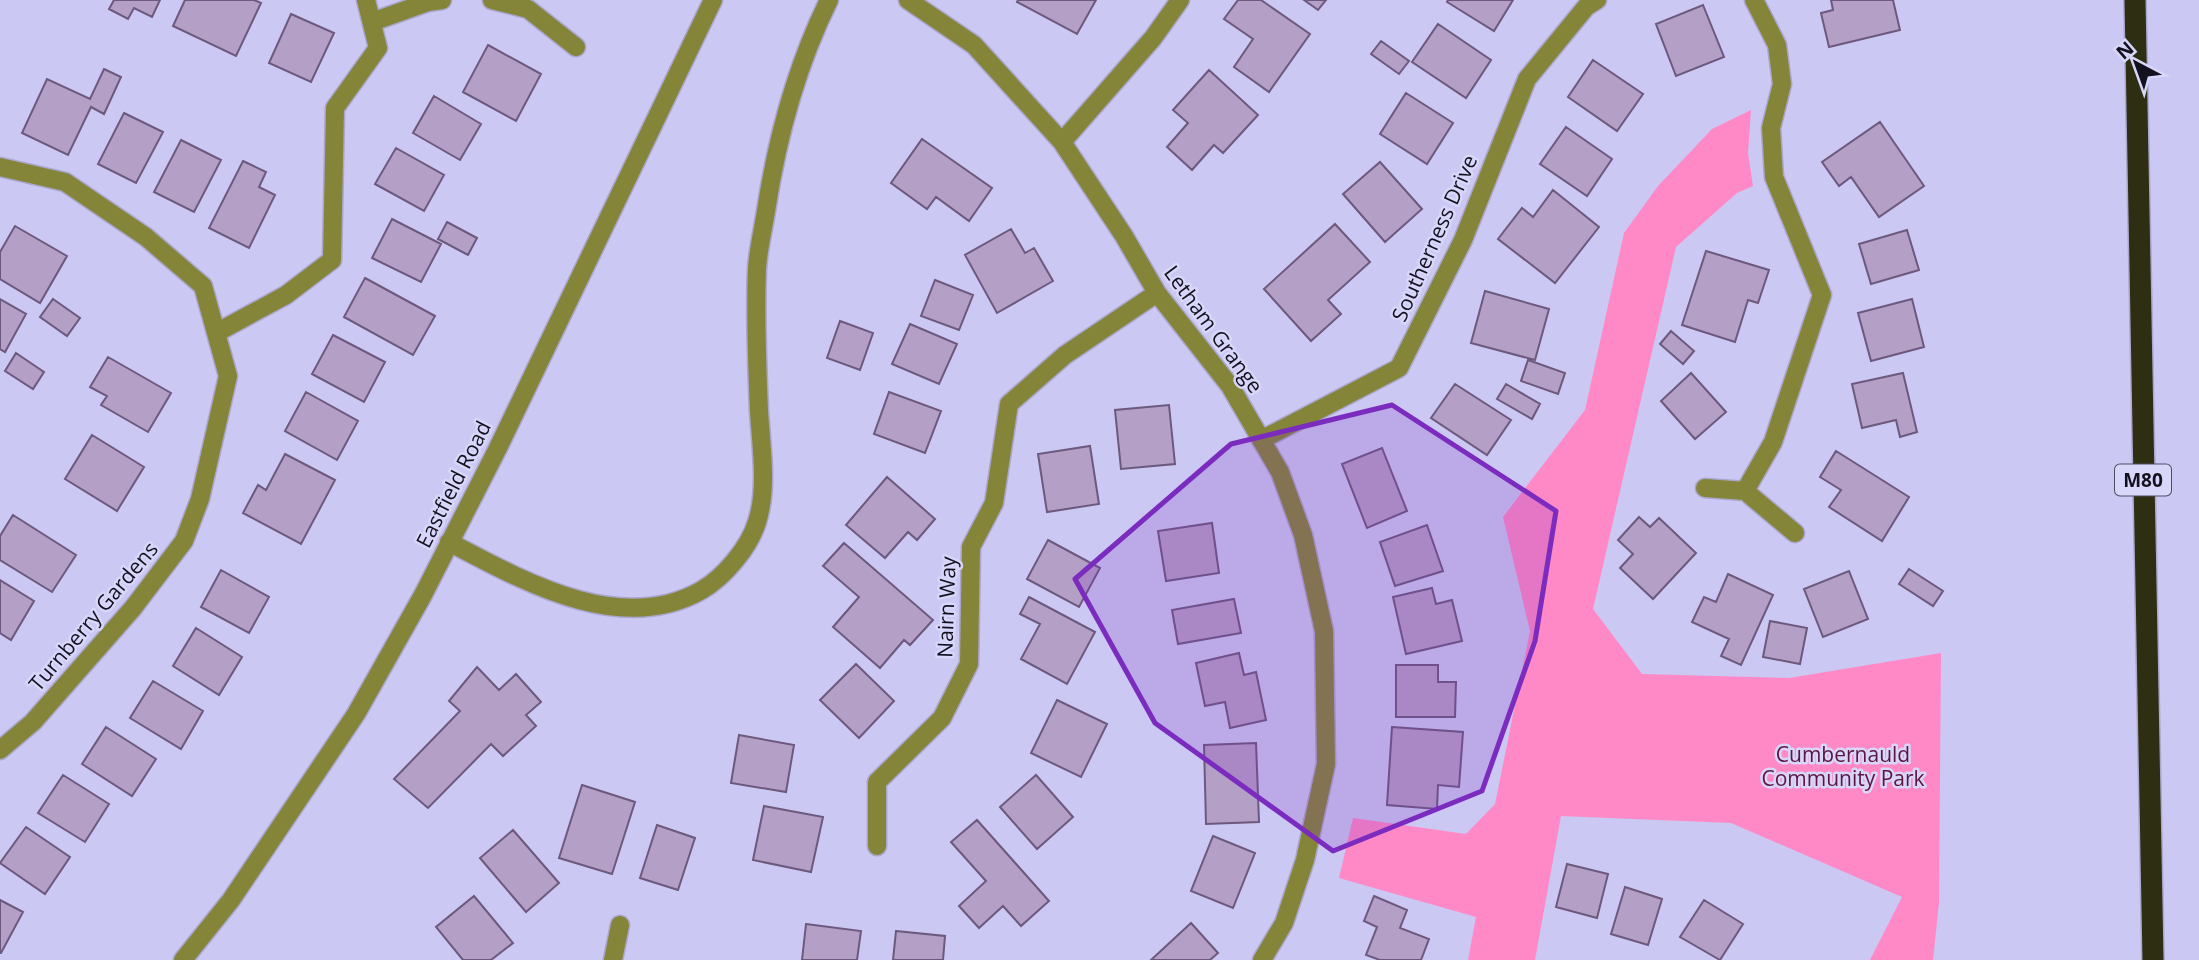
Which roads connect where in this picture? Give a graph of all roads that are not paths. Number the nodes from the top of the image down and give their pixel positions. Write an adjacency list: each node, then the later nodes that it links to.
1 (366, 0): 11 (street)
2 (442, 0): 11 (street)
3 (492, 0): 12 (street)
4 (713, 0): 21 (street, Eastfield Road)
5 (829, 0): 21 (street)
6 (908, 0): 13 (street, Letham Grange)
7 (1180, 0): 13 (street)
8 (1597, 0): 17 (street, Southerness Drive)
9 (1754, 0): 19 (street)
10 (2135, 0): 28 (highway, M80)
11 (372, 22): 16 (street)
12 (576, 47)
13 (1062, 142): 15 (street, Letham Grange)
14 (0, 167): 16 (street, Turnberry Gardens)
15 (1157, 293): 17 (street, Letham Grange); 23 (street, Nairn Way)
16 (216, 333): 22 (street, Turnberry Gardens)
17 (1261, 440): 27 (street, Letham Grange)
18 (1705, 488): 19 (street)
19 (1745, 491): 20 (street)
20 (1796, 533)
21 (449, 542): 25 (street, Eastfield Road)
22 (0, 750)
23 (877, 846)
24 (620, 925): 26 (street)
25 (183, 960)
26 (613, 960)
27 (1262, 960)
28 (2153, 960)

